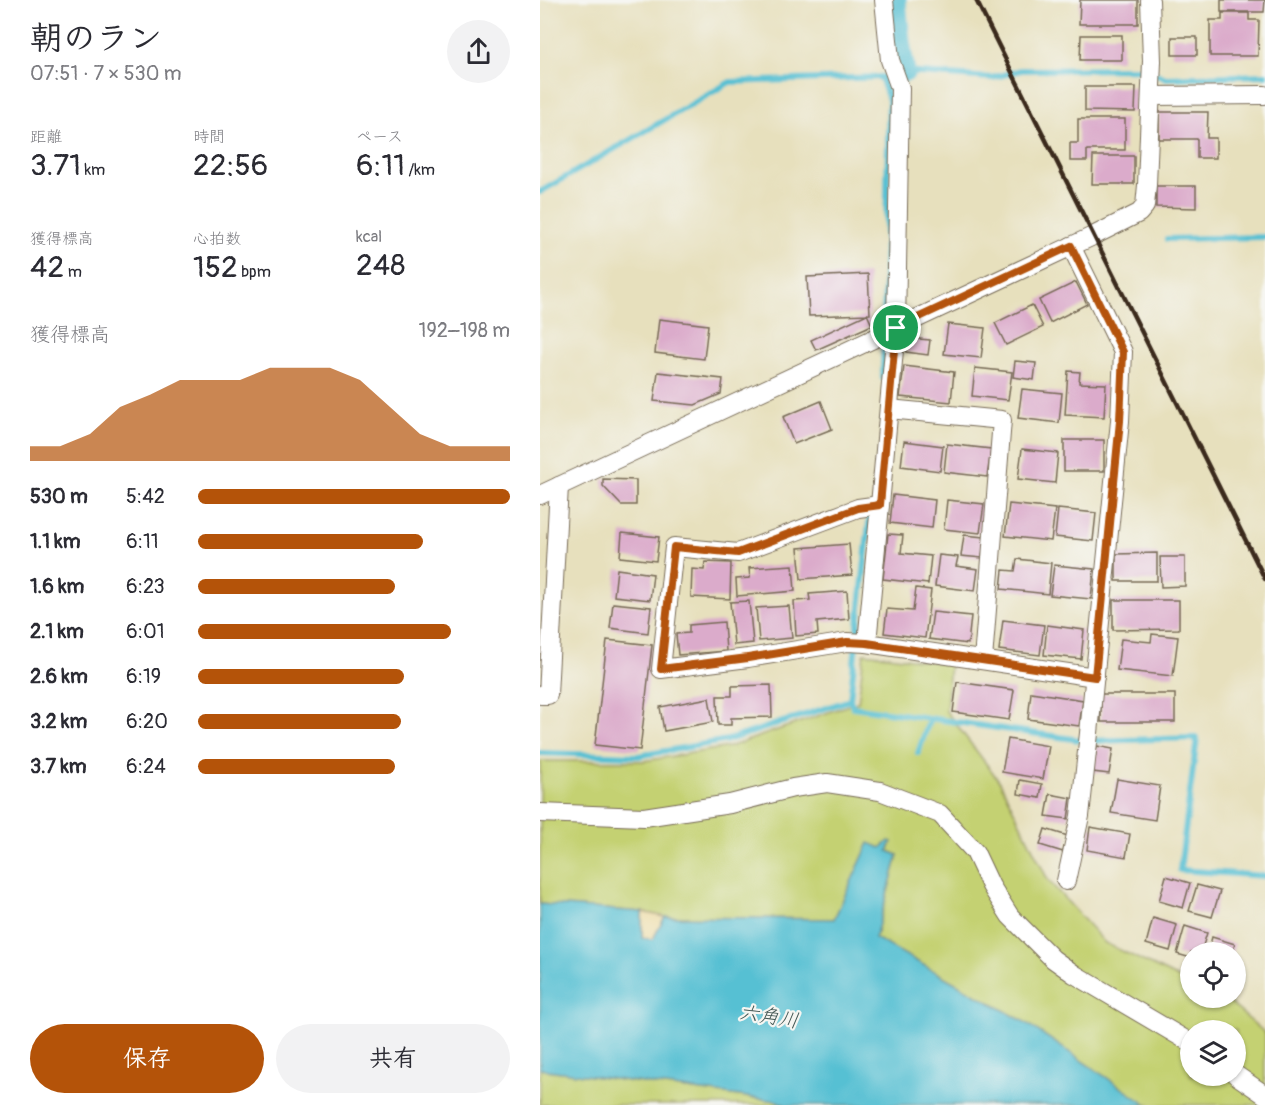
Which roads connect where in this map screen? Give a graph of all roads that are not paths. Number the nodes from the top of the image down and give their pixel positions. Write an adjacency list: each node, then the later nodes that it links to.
1 (884, 0): 6 (street)
2 (1150, 0): 3 (street)
3 (1151, 88): 4 (street); 5 (street)
4 (1265, 95)
5 (1071, 246): 6 (street); 13 (street)
6 (887, 333): 7 (street); 8 (street)
7 (889, 409): 10 (street); 12 (street)
8 (559, 486): 9 (street); 14 (street)
9 (540, 495)
10 (871, 506): 11 (street); 11 (street)
11 (858, 642): 12 (street)
12 (983, 660): 13 (street)
13 (1095, 677): 16 (street)
14 (540, 695)
15 (540, 813): 17 (street)
16 (1066, 881)
17 (1180, 1037)
18 (1246, 1082): 19 (street)
19 (1265, 1095)

